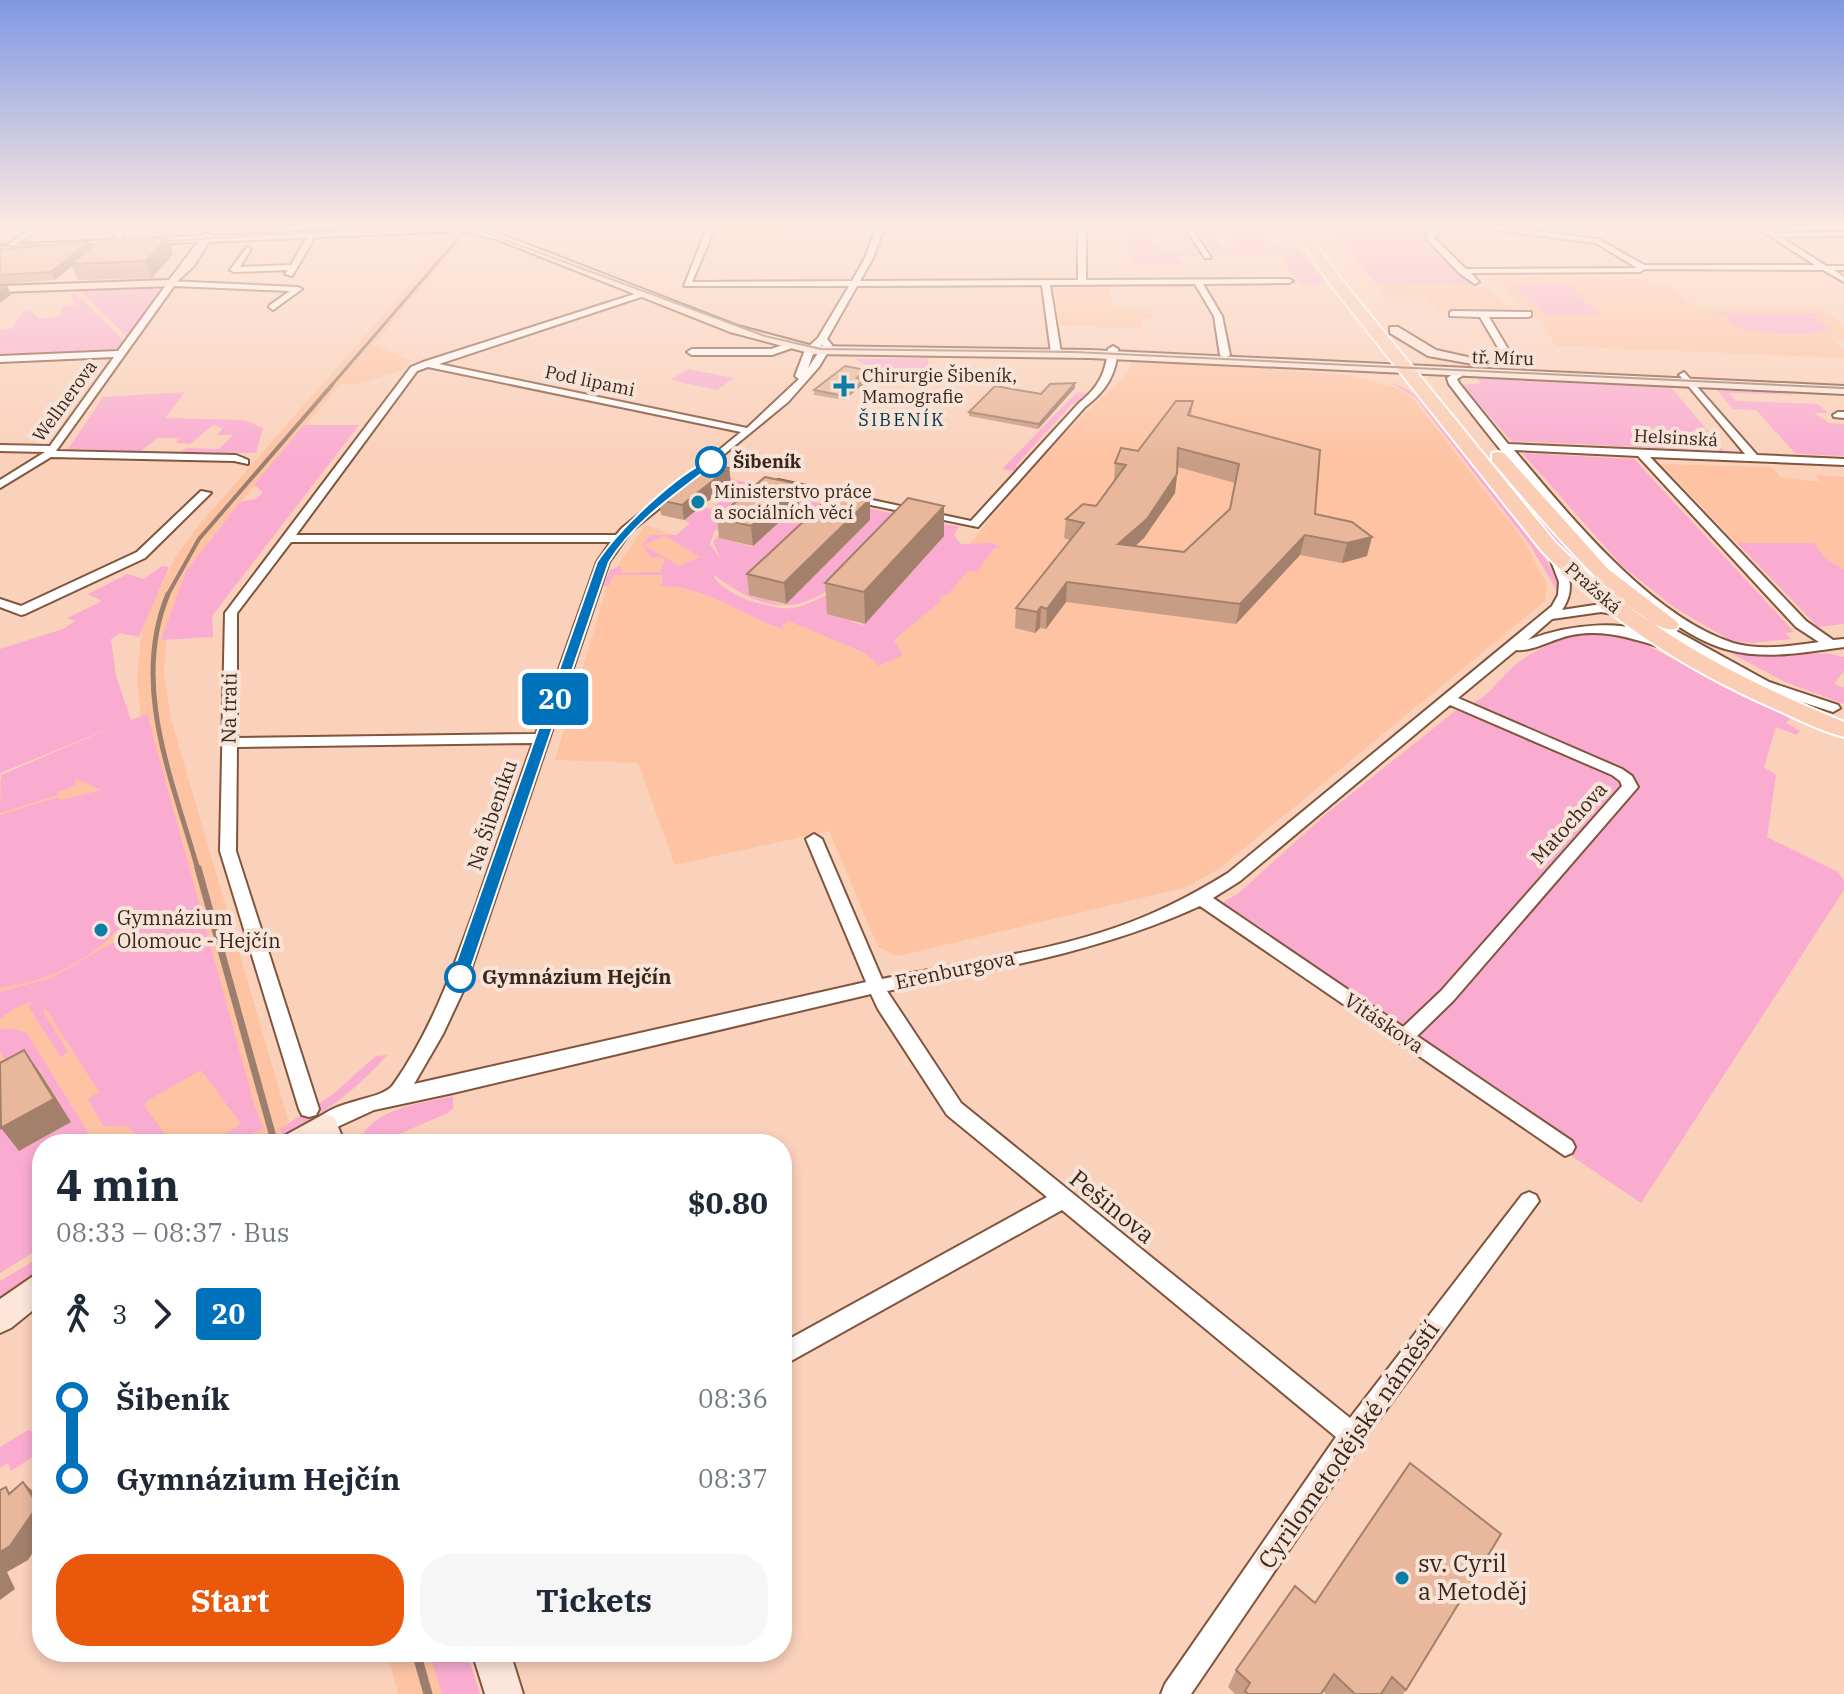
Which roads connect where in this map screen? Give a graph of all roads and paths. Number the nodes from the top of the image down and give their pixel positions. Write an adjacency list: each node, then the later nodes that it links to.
1 (157, 304): 22 (street, Wellnerova)
2 (277, 304): 11 (street)
3 (609, 304): 26 (street)
4 (672, 304): 17 (main road)
5 (695, 304): 18 (main road)
6 (844, 304): 18 (street, Na Šibeníku)
7 (1049, 304): 19 (street)
8 (1211, 304): 23 (street)
9 (1355, 304): 15 (main road)
10 (1372, 304): 16 (main road)
11 (273, 307)
12 (1453, 314): 13 (street)
13 (1483, 314): 14 (street); 28 (street)
14 (1528, 314)
15 (1374, 326): 25 (main road); 27 (main road)
16 (1394, 330): 27 (main road); 28 (main road)
17 (789, 346): 18 (main road); 20 (street)
18 (820, 346): 19 (main road, tř. Míru); 34 (street, Na Šibeníku)
19 (1056, 350): 21 (main road, tř. Míru)
20 (692, 352)
21 (1113, 352): 23 (main road, tř. Míru); 42 (street)
22 (121, 354): 24 (street); 37 (street, Wellnerova)
23 (1228, 354): 25 (main road, tř. Míru); 27 (main road, tř. Míru); 33 (main road)
24 (0, 359)
25 (1339, 359): 27 (main road, tř. Míru)
26 (425, 363): 34 (street, Pod lipami); 45 (street, Na trati)
27 (1413, 365): 28 (main road, tř. Míru); 29 (main road, tř. Míru); 33 (main road, Pražská); 48 (main road, Pražská)
28 (1513, 366): 30 (main road, tř. Míru)
29 (1459, 374): 30 (main road, tř. Míru); 35 (street, Pražská)
30 (1686, 379): 31 (main road, tř. Míru); 32 (main road, tř. Míru); 39 (street)
31 (1844, 382)
32 (1844, 390)
33 (1436, 407): 47 (main road, Pražská)
34 (749, 431): 46 (street, Na Šibeníku)
35 (1507, 447): 38 (street, Helsinská); 52 (street, Pražská)
36 (0, 448): 37 (street)
37 (51, 452): 40 (street); 43 (street, Wellnerova)
38 (1641, 453): 39 (street, Helsinská); 52 (street)
39 (1754, 458): 41 (street, Helsinská)
40 (244, 462)
41 (1844, 462)
42 (769, 482)
43 (0, 485)
44 (205, 493): 49 (street)
45 (287, 538): 46 (street); 59 (street, Na trati)
46 (617, 539): 58 (street, Na Šibeníku)
47 (1554, 553): 48 (main road, Pražská); 50 (street, Erenburgova)
48 (1619, 600): 50 (street); 51 (street, Erenburgova); 53 (main road, Pražská); 56 (main road, Pražská)
49 (0, 603)
50 (1550, 616): 54 (street, Erenburgova)
51 (1531, 643): 53 (street, Erenburgova); 54 (street, Erenburgova)
52 (1840, 645)
53 (1677, 650): 57 (main road, Pražská)
54 (1509, 652): 55 (street, Erenburgova)
55 (1451, 700): 61 (street, Erenburgova); 63 (street, Matochova)
56 (1838, 710)
57 (1844, 730)
58 (542, 738): 59 (street); 64 (street, Na Šibeníku)
59 (229, 743): 65 (street, Na trati)
60 (814, 839): 62 (street, Pešinova)
61 (1202, 899): 62 (street, Erenburgova); 63 (street, Vitáskova)
62 (875, 987): 64 (street, Erenburgova); 67 (street, Pešinova)
63 (1405, 1037): 66 (street, Vitáskova)
64 (398, 1094): 65 (street, Erenburgova)
65 (321, 1126)
66 (1565, 1147)
67 (1061, 1200): 72 (street); 73 (street, Pešinova)
68 (1529, 1201): 73 (street, Cyrilometodějské náměstí)
69 (32, 1293): 71 (main road)
70 (32, 1307): 71 (main road)
71 (0, 1320)
72 (792, 1349)
73 (1352, 1435): 76 (street, Cyrilometodějské náměstí)
74 (494, 1662): 75 (main road)
75 (504, 1694)
76 (1175, 1694)

